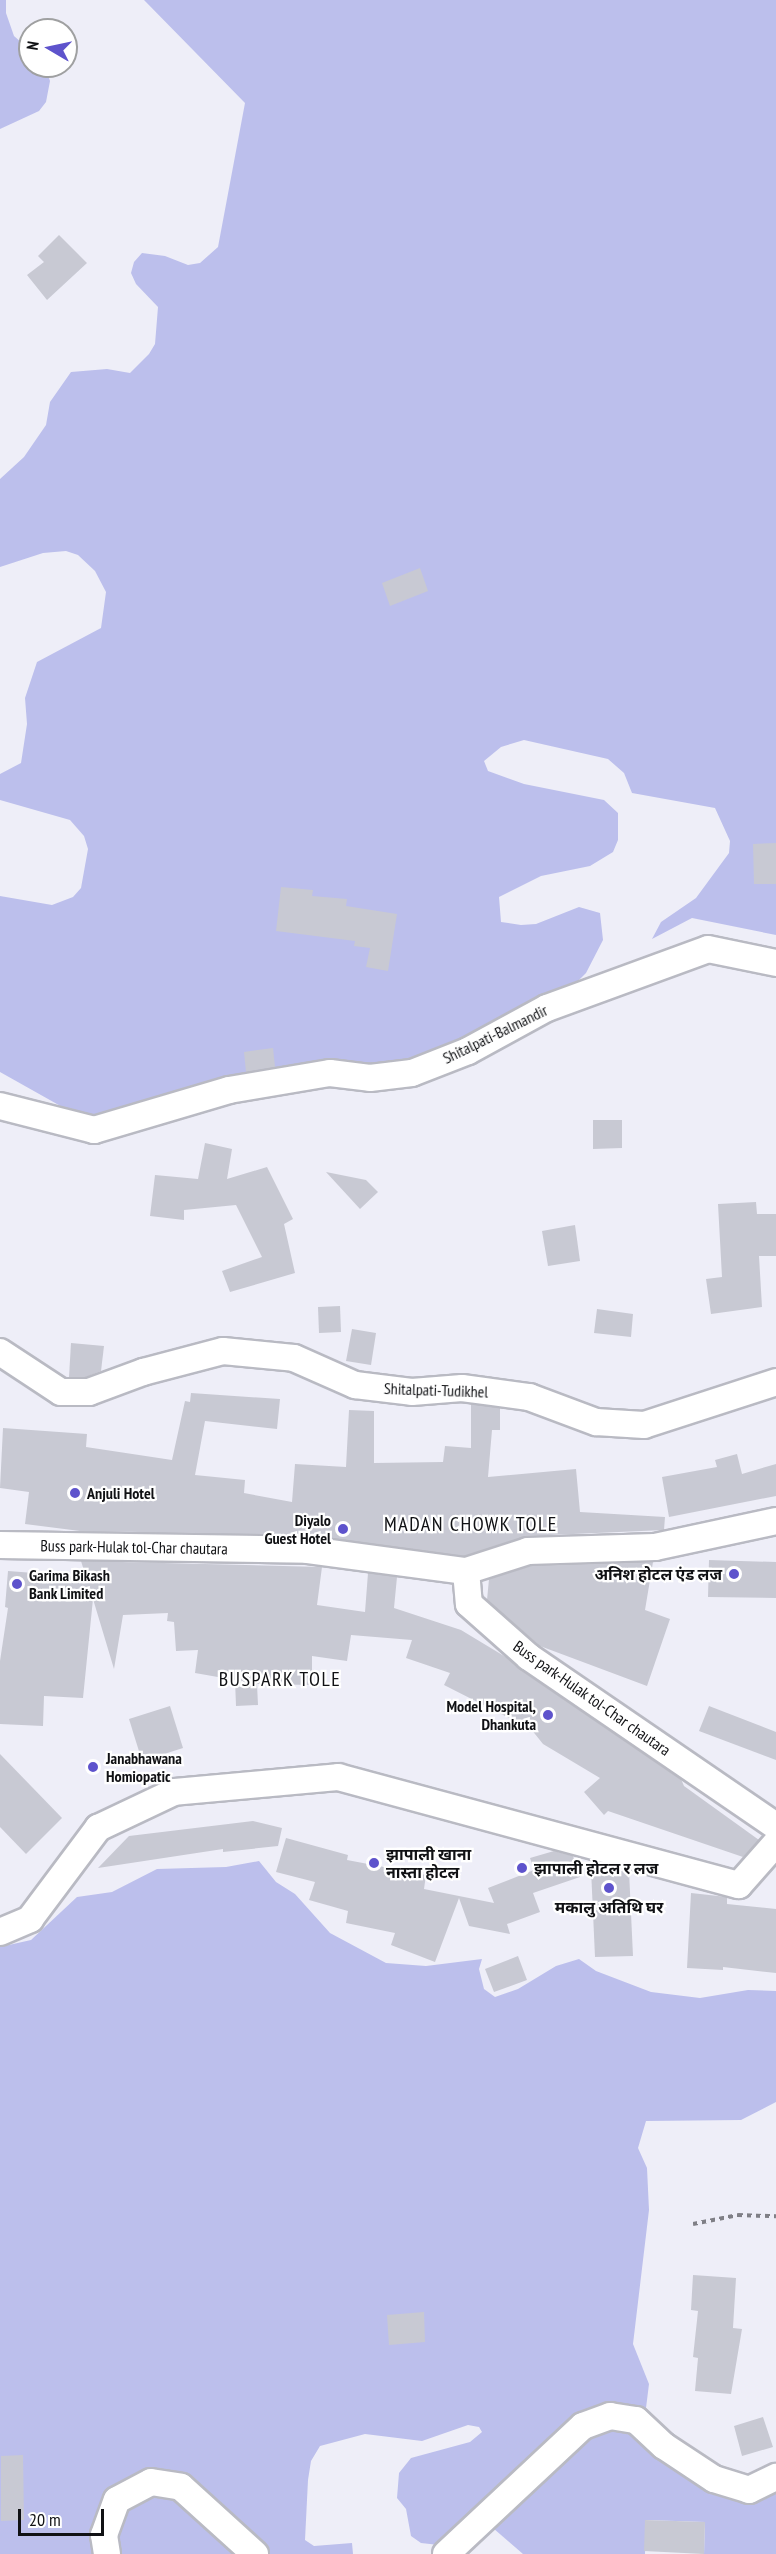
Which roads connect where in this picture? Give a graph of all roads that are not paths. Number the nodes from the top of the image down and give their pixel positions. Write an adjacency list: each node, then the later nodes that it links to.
1 (776, 963): 2 (street, Shitalpati-Balmandir)
2 (0, 1106)
3 (0, 1352): 4 (street, Shitalpati-Tudikhel)
4 (776, 1382)
5 (776, 1521): 7 (street)
6 (0, 1545): 7 (street, Buss park-Hulak tol-Char chautara)
7 (466, 1571): 8 (street, Buss park-Hulak tol-Char chautara)
8 (776, 1826)
9 (776, 1843): 10 (street)
10 (0, 1932)
11 (776, 2477): 14 (street)
12 (107, 2554): 13 (street)
13 (255, 2554)
14 (446, 2554)

